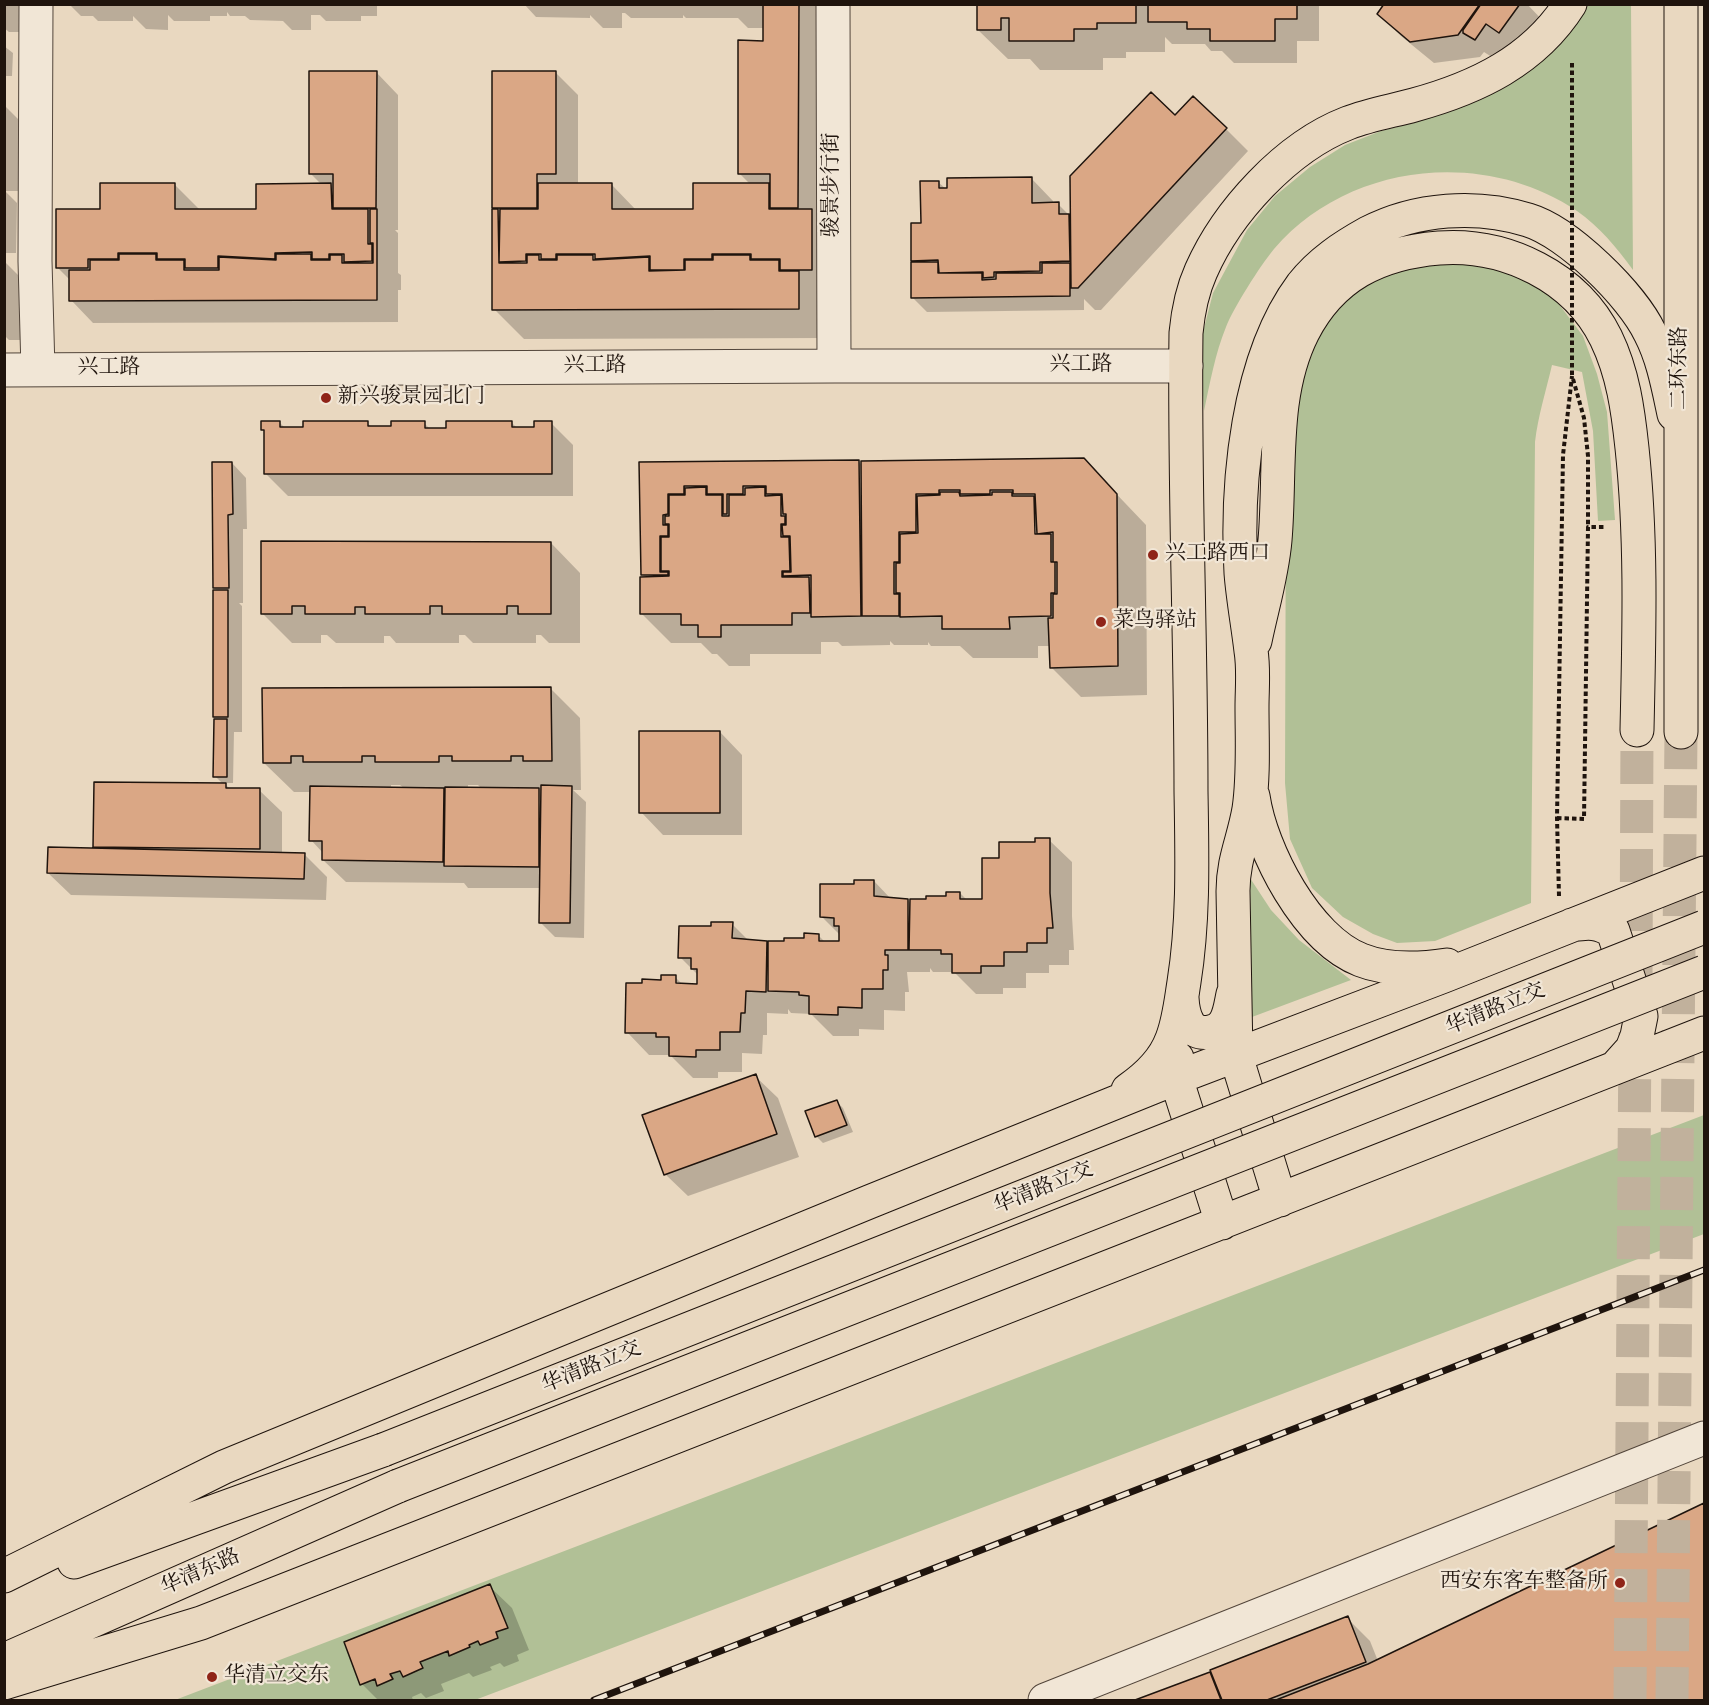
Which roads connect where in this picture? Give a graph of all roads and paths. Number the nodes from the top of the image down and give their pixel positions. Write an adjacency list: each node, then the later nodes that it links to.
1 (36, 4): 9 (street)
2 (833, 4): 6 (street, 骏景步行街)
3 (1570, 4): 7 (main road)
4 (1681, 4): 11 (main road, 二环东路)
5 (1572, 63): 10 (path, bridge)
6 (834, 366): 7 (street, 兴工路); 9 (street, 兴工路)
7 (1186, 366): 25 (main road)
8 (4, 370): 9 (street, 兴工路)
9 (38, 370)
10 (1572, 376): 12 (path); 18 (path)
11 (1681, 457): 14 (main road); 16 (main road, 二环东路)
12 (1588, 527): 13 (path); 18 (path)
13 (1607, 527)
14 (1252, 675): 15 (main road); 17 (main road)
15 (1638, 730)
16 (1681, 732)
17 (1252, 785): 22 (main road); 24 (main road)
18 (1557, 818): 21 (path)
19 (1704, 873): 21 (main road)
20 (1704, 927): 36 (main road, 华清路立交, bridge)
21 (1565, 928): 22 (main road); 28 (main road)
22 (1514, 948): 27 (main road)
23 (1704, 972): 34 (main road, 华清路立交, bridge)
24 (1234, 994): 25 (main road); 27 (main road)
25 (1179, 1010): 29 (main road); 30 (main road)
26 (1704, 1033): 28 (main road)
27 (1236, 1056): 29 (main road); 31 (main road)
28 (1616, 1068): 31 (main road)
29 (1176, 1078): 30 (main road); 32 (main road)
30 (1079, 1117): 35 (main road)
31 (1280, 1200): 32 (main road)
32 (1222, 1223): 38 (main road)
33 (1704, 1438): 39 (street)
34 (398, 1486): 37 (main road, 华清东路)
35 (4, 1576)
36 (4, 1587)
37 (4, 1660)
38 (4, 1683)
39 (1045, 1701)

